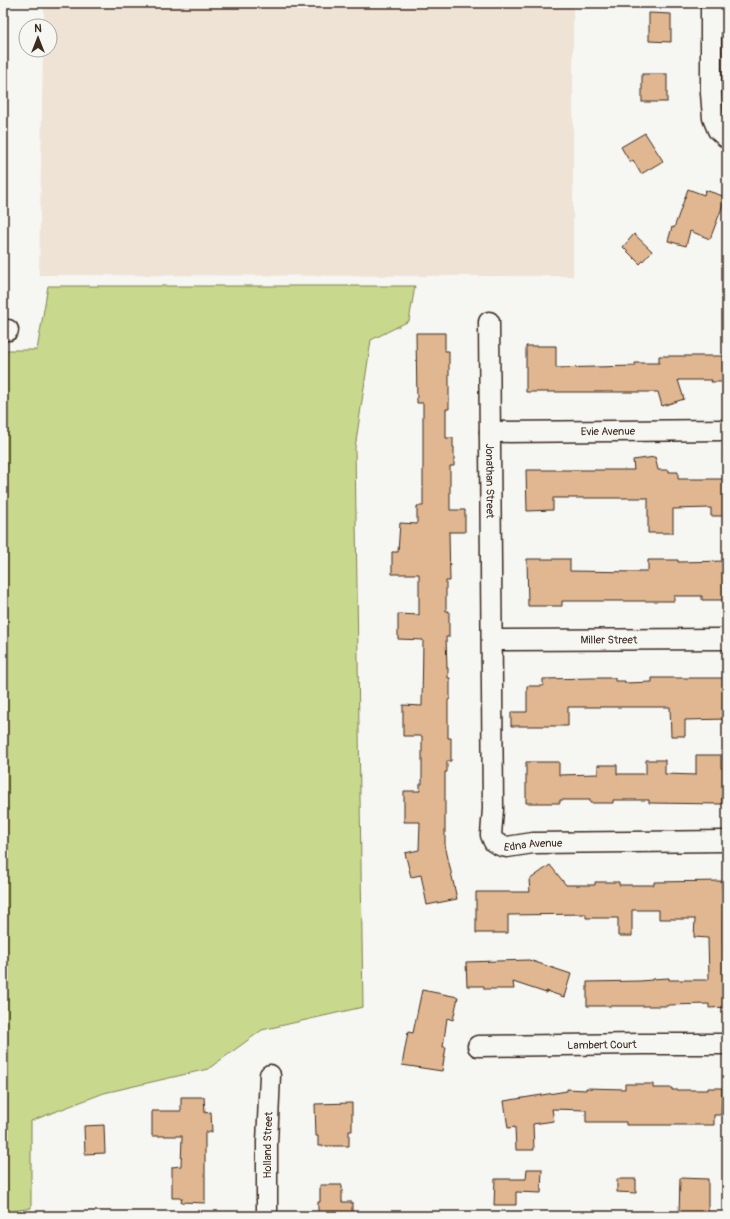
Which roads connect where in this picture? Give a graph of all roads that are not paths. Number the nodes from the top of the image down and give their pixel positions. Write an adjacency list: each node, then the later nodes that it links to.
1 (712, 3): 2 (street)
2 (727, 138)
3 (489, 322): 5 (street, Jonathan Street)
4 (727, 430): 5 (street, Evie Avenue)
5 (490, 432): 7 (street, Jonathan Street)
6 (727, 639): 7 (street, Miller Street)
7 (492, 640): 8 (street, Edna Avenue)
8 (727, 841)
9 (727, 1044): 10 (street, Lambert Court)
10 (478, 1046)
11 (270, 1075): 12 (street, Holland Street)
12 (267, 1216)

